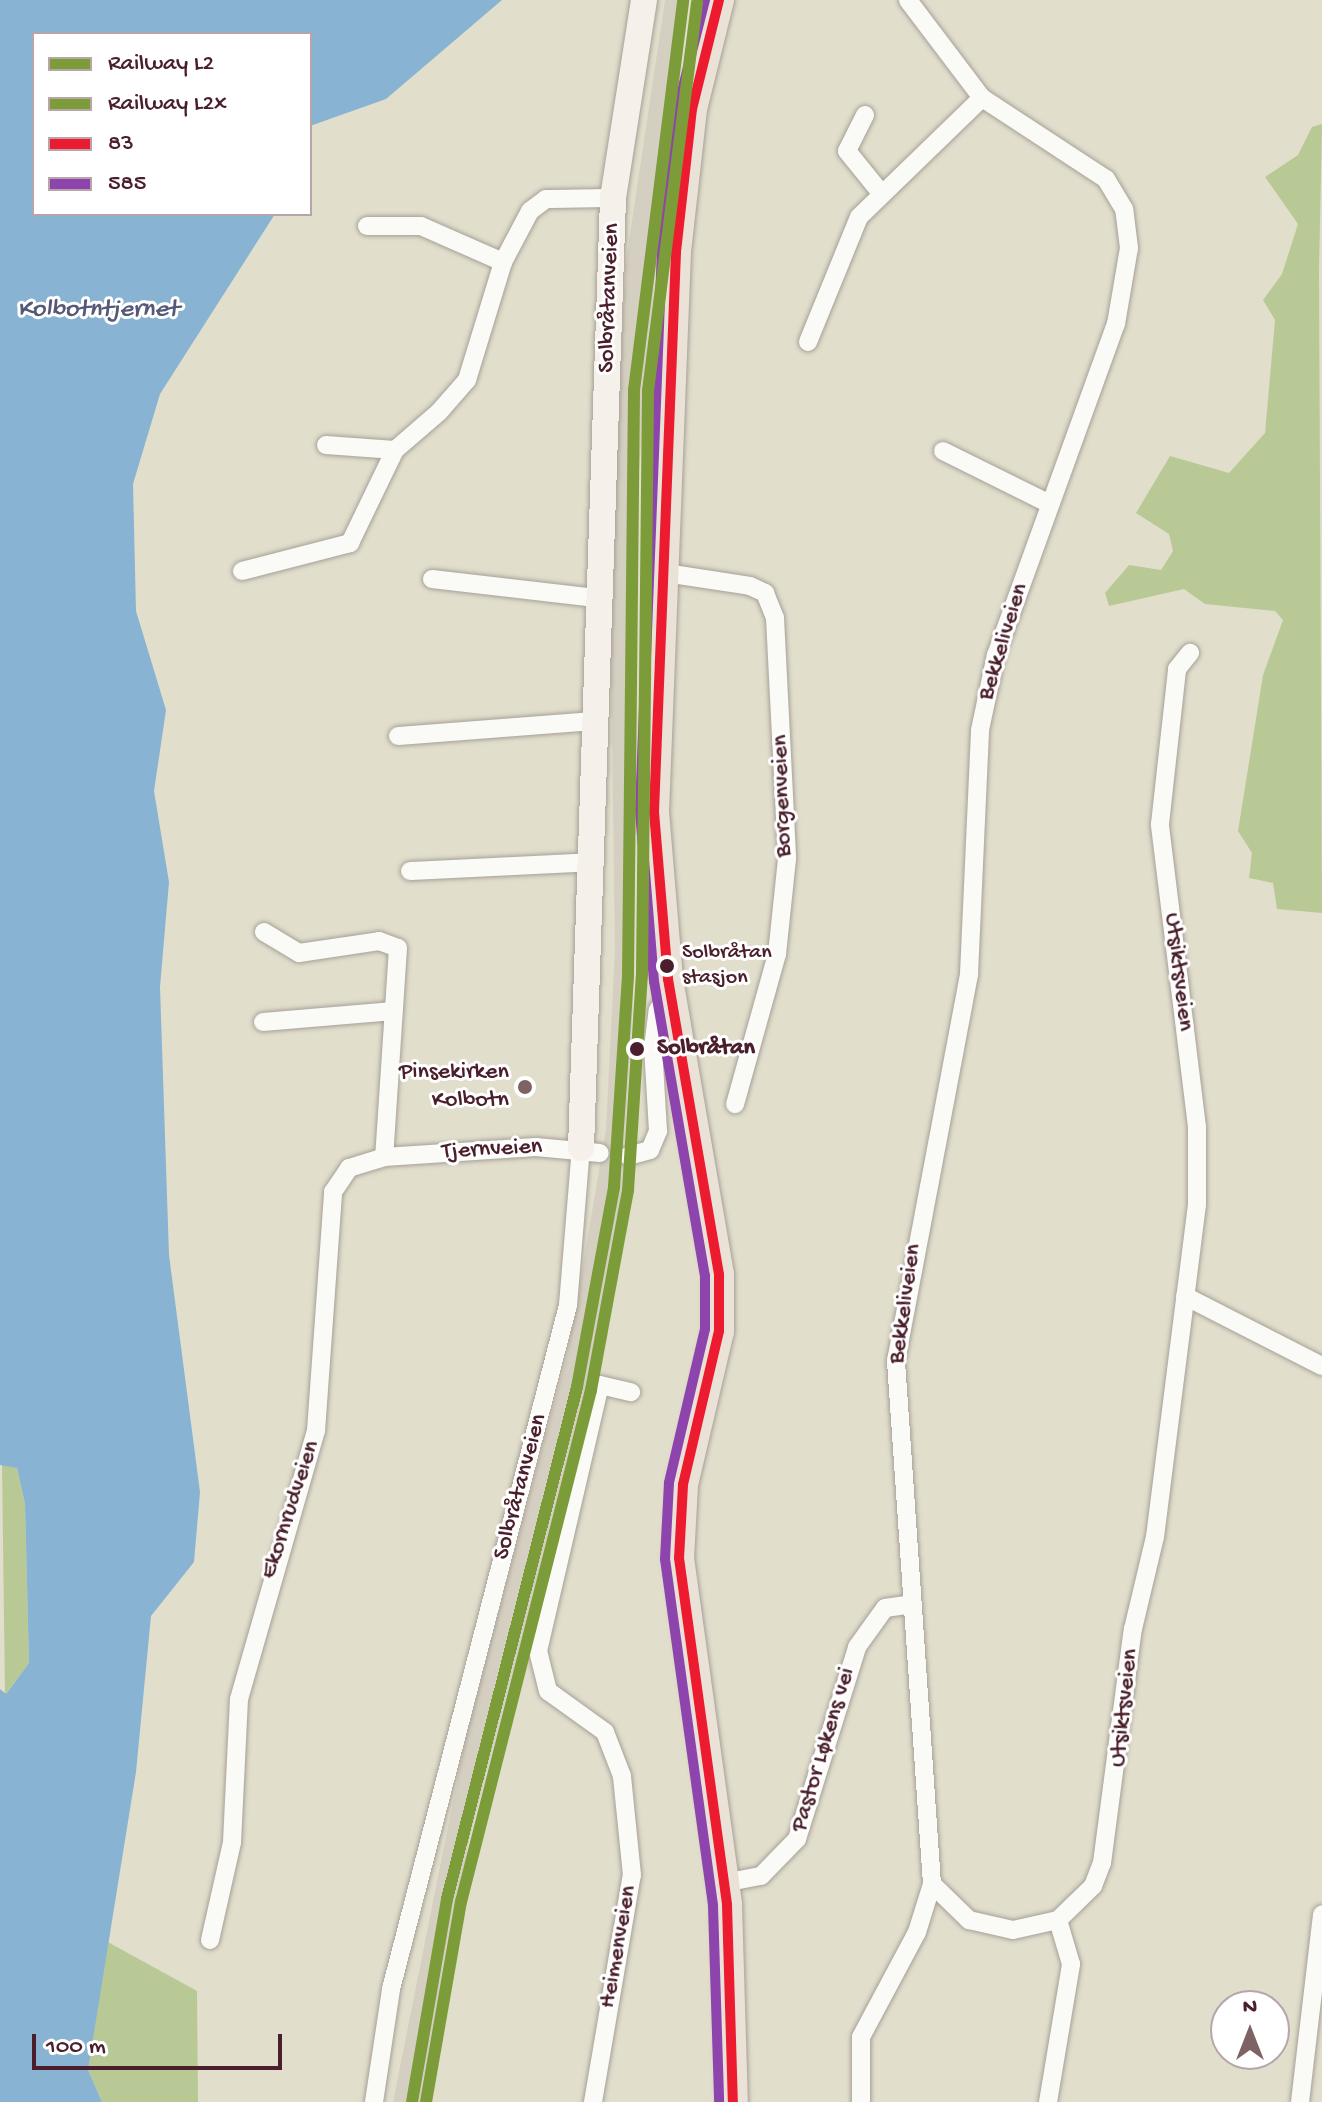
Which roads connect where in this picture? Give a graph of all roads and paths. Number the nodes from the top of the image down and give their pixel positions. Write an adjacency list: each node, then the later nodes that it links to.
1 (644, 0): 7 (street, Solbråtanveien)
2 (719, 0): 16 (main road)
3 (908, 0): 4 (street, Bekkeliveien)
4 (982, 98): 6 (street); 14 (street, Bekkeliveien)
5 (865, 115): 6 (street)
6 (881, 193): 10 (street)
7 (613, 198): 9 (street); 18 (street, Solbråtanveien)
8 (367, 226): 9 (street)
9 (503, 262): 12 (street)
10 (808, 342)
11 (326, 445): 12 (street)
12 (395, 450): 15 (street)
13 (943, 451): 14 (street)
14 (1050, 504): 35 (street, Bekkeliveien)
15 (242, 571)
16 (659, 572): 25 (main road); 28 (street, Borgenveien)
17 (432, 579): 18 (street)
18 (596, 598): 20 (street, Solbråtanveien)
19 (1190, 653): 32 (street, Utsiktsveien)
20 (594, 721): 21 (street); 22 (street, Solbråtanveien)
21 (398, 736)
22 (592, 862): 23 (street); 29 (street, Solbråtanveien)
23 (410, 871)
24 (264, 932): 26 (street)
25 (670, 993): 30 (street); 36 (main road)
26 (394, 1011): 27 (street); 31 (street)
27 (263, 1022)
28 (735, 1104)
29 (590, 1150): 31 (street, Tjernveien); 41 (street, Solbråtanveien)
30 (628, 1156)
31 (384, 1157): 40 (street, Ekornrudveien)
32 (1185, 1296): 33 (street); 39 (street, Utsiktsveien)
33 (1322, 1366)
34 (631, 1392): 42 (street, Heimenveien)
35 (912, 1604): 36 (street, Pastor Løkens vei); 37 (street, Bekkeliveien)
36 (724, 1883): 43 (main road)
37 (932, 1884): 39 (street); 44 (street, Bekkeliveien)
38 (1322, 1914): 46 (street)
39 (1058, 1920): 45 (street)
40 (210, 1940)
41 (374, 2102)
42 (593, 2102)
43 (733, 2102)
44 (861, 2102)
45 (1048, 2102)
46 (1300, 2102)

